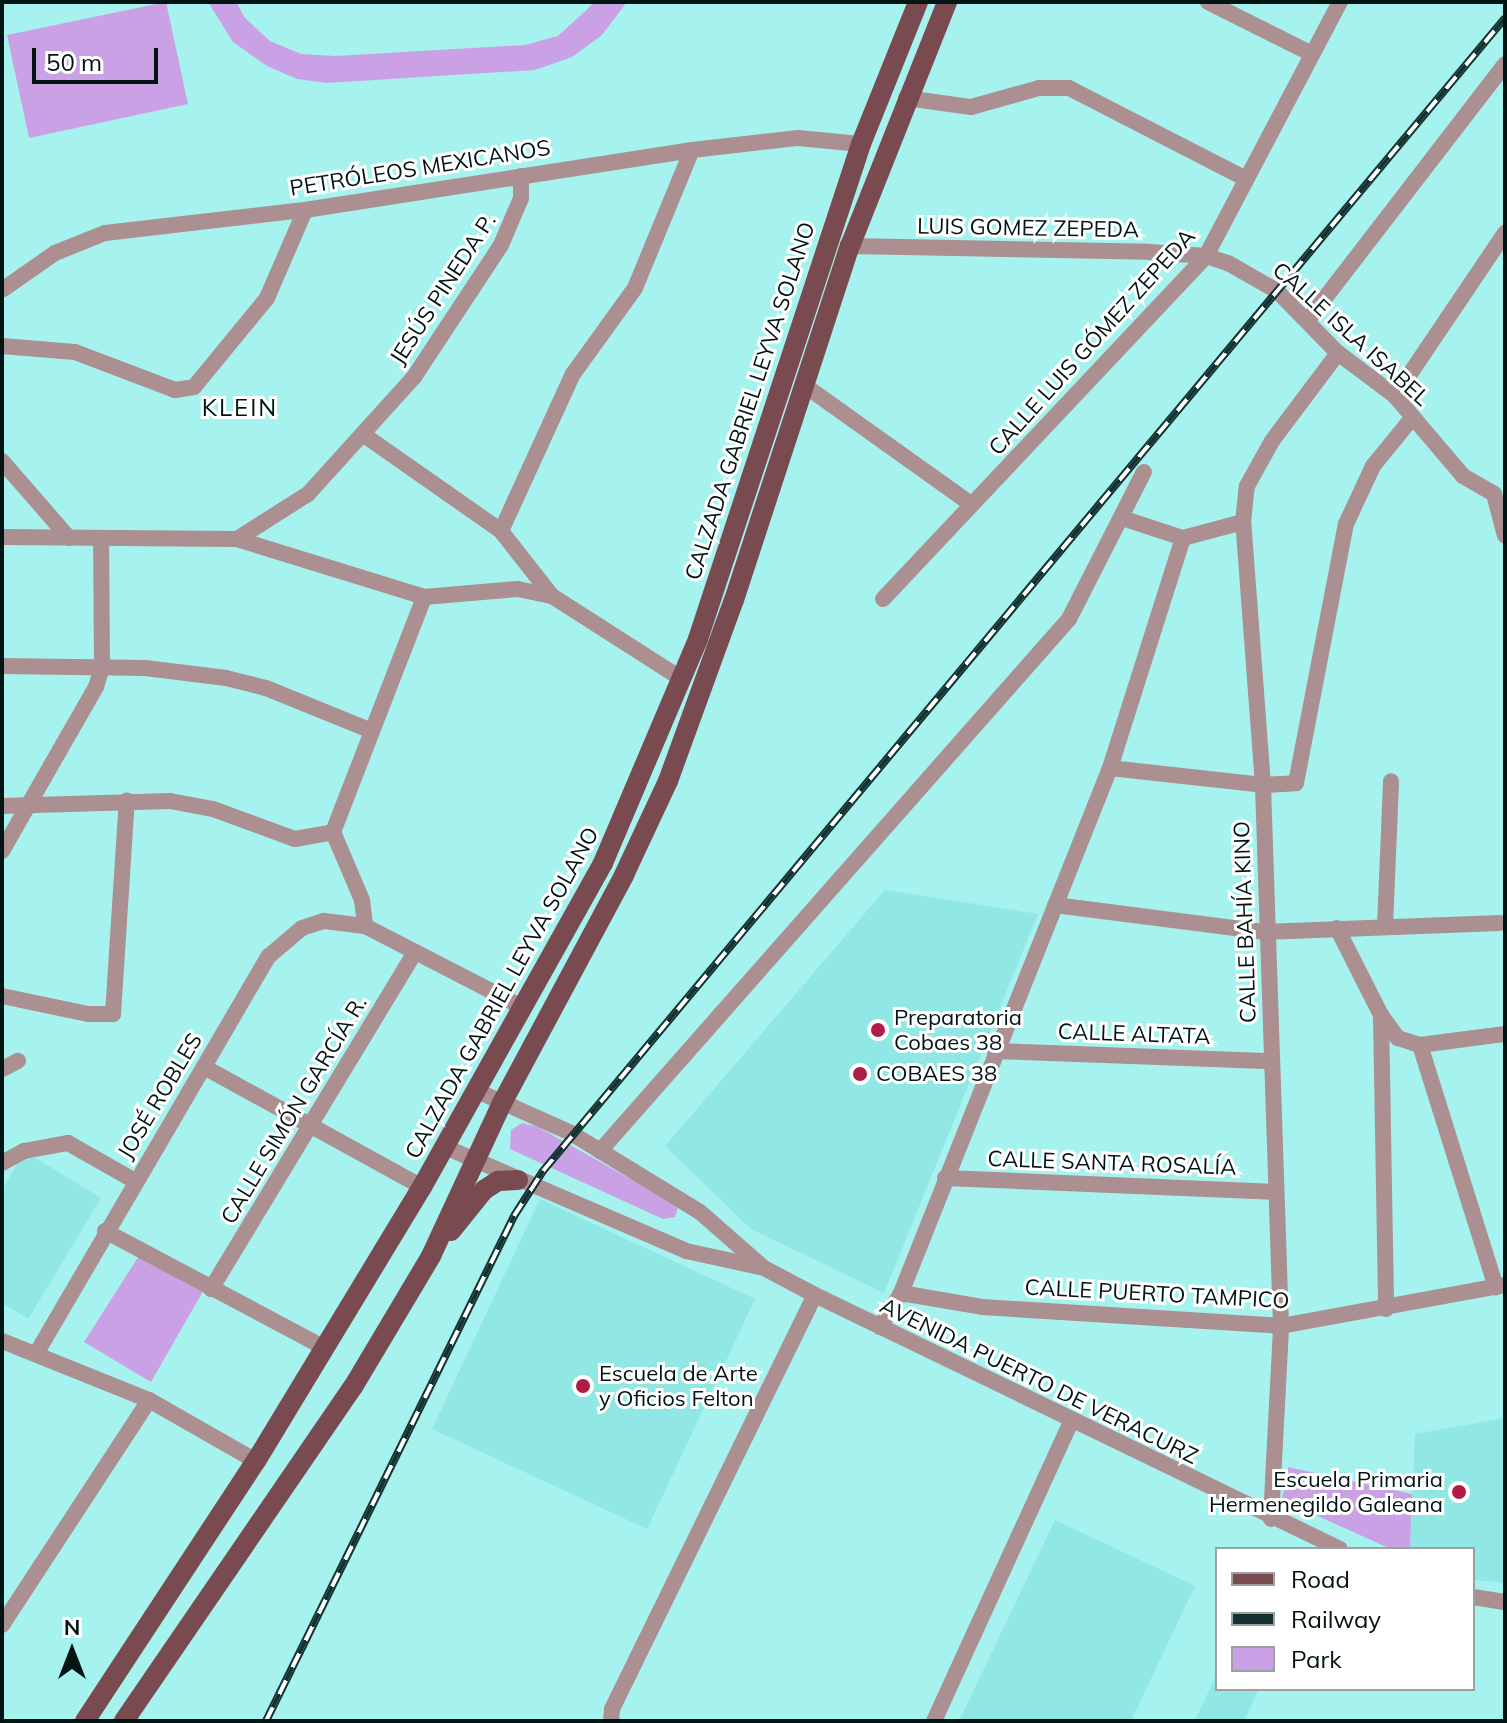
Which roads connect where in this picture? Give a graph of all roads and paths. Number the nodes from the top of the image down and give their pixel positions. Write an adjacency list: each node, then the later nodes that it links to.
1 (918, 2): 8 (main road, CALZADA GABRIEL LEYVA SOLANO)
2 (1208, 2): 5 (street)
3 (1340, 2): 5 (street, CALLE LUIS GÓMEZ ZEPEDA)
4 (943, 11): 7 (main road)
5 (1312, 54): 11 (street, CALLE LUIS GÓMEZ ZEPEDA)
6 (1505, 64): 17 (street)
7 (906, 98): 11 (street); 14 (main road)
8 (861, 144): 9 (street, PETRÓLEOS MEXICANOS); 41 (main road, CALZADA GABRIEL LEYVA SOLANO)
9 (692, 150): 10 (street, PETRÓLEOS MEXICANOS); 29 (street)
10 (521, 176): 12 (street, PETRÓLEOS MEXICANOS); 23 (street, JESÚS PINEDA P.)
11 (1246, 179): 15 (street, CALLE LUIS GÓMEZ ZEPEDA)
12 (305, 210): 16 (street, PETRÓLEOS MEXICANOS); 18 (street)
13 (1505, 233): 21 (street)
14 (850, 246): 15 (street, LUIS GOMEZ ZEPEDA); 20 (main road)
15 (1206, 256): 17 (street, CALLE ISLA ISABEL); 26 (street, CALLE LUIS GÓMEZ ZEPEDA)
16 (2, 290)
17 (1308, 320): 19 (street, CALLE ISLA ISABEL)
18 (2, 346)
19 (1338, 353): 21 (street, CALLE ISLA ISABEL); 28 (street, CALLE BAHÍA KINO)
20 (804, 385): 26 (street); 69 (main road)
21 (1395, 396): 22 (street, CALLE ISLA ISABEL)
22 (1413, 417): 30 (street, CALLE ISLA ISABEL); 45 (street)
23 (364, 435): 29 (street); 35 (street, JESÚS PINEDA P.)
24 (2, 461): 32 (street)
25 (1144, 472): 27 (street)
26 (972, 505): 38 (street, CALLE LUIS GÓMEZ ZEPEDA)
27 (1122, 518): 34 (street); 72 (street)
28 (1243, 522): 34 (street); 45 (street, CALLE BAHÍA KINO)
29 (501, 531): 36 (street)
30 (1505, 536)
31 (2, 537): 32 (street)
32 (69, 538): 33 (street)
33 (101, 538): 35 (street); 40 (street)
34 (1183, 538): 43 (street)
35 (237, 539): 37 (street)
36 (552, 596): 37 (street); 41 (street)
37 (424, 597): 42 (street)
38 (883, 599)
39 (2, 666): 40 (street)
40 (102, 667): 42 (street); 47 (street)
41 (682, 679): 59 (main road, CALZADA GABRIEL LEYVA SOLANO)
42 (372, 731): 49 (street)
43 (1110, 768): 45 (street); 51 (street)
44 (1391, 781): 54 (street)
45 (1263, 785): 56 (street, CALLE BAHÍA KINO)
46 (127, 800): 47 (street); 49 (street); 58 (street)
47 (27, 805): 48 (street); 50 (street)
48 (2, 806)
49 (333, 832): 53 (street)
50 (2, 851)
51 (1055, 905): 56 (street); 63 (street)
52 (1500, 923): 54 (street)
53 (365, 926): 57 (street); 66 (street, JOSÉ ROBLES)
54 (1385, 926): 55 (street)
55 (1337, 928): 56 (street); 60 (street)
56 (1266, 932): 65 (street, CALLE BAHÍA KINO)
57 (414, 954): 59 (street); 70 (street, CALLE SIMÓN GARCÍA R.)
58 (2, 996)
59 (524, 1008): 68 (main road, CALZADA GABRIEL LEYVA SOLANO)
60 (1381, 1015): 62 (street); 87 (street)
61 (1505, 1034): 62 (street)
62 (1420, 1045): 83 (street)
63 (995, 1051): 65 (street, CALLE ALTATA); 75 (street)
64 (18, 1061): 67 (street)
65 (1272, 1061): 79 (street, CALLE BAHÍA KINO)
66 (204, 1067): 70 (street); 77 (street, JOSÉ ROBLES)
67 (2, 1069)
68 (475, 1090): 69 (street, AVENIDA PUERTO DE VERACURZ); 71 (main road, CALZADA GABRIEL LEYVA SOLANO)
69 (502, 1103): 72 (street, AVENIDA PUERTO DE VERACURZ); 73 (main road)
70 (310, 1126): 78 (street); 84 (street, CALLE SIMÓN GARCÍA R.)
71 (445, 1147): 73 (street, AVENIDA PUERTO DE VERACURZ); 78 (main road, CALZADA GABRIEL LEYVA SOLANO)
72 (600, 1151): 82 (street, AVENIDA PUERTO DE VERACURZ)
73 (475, 1161): 76 (street, AVENIDA PUERTO DE VERACURZ); 81 (main road)
74 (2, 1163): 77 (street)
75 (945, 1178): 79 (street, CALLE SANTA ROSALÍA); 85 (street)
76 (518, 1180): 81 (main road); 82 (street, AVENIDA PUERTO DE VERACURZ)
77 (135, 1181): 80 (street, JOSÉ ROBLES)
78 (422, 1187): 91 (main road, CALZADA GABRIEL LEYVA SOLANO)
79 (1276, 1192): 88 (street, CALLE BAHÍA KINO)
80 (105, 1231): 84 (street); 92 (street, JOSÉ ROBLES)
81 (431, 1256): 103 (main road)
82 (764, 1268): 86 (street, AVENIDA PUERTO DE VERACURZ)
83 (1500, 1286): 87 (street, CALLE PUERTO TAMPICO)
84 (211, 1289): 91 (street)
85 (901, 1293): 88 (street, CALLE PUERTO TAMPICO); 89 (street)
86 (815, 1295): 89 (street, AVENIDA PUERTO DE VERACURZ); 101 (street)
87 (1386, 1309): 88 (street, CALLE PUERTO TAMPICO)
88 (1281, 1326): 96 (street, CALLE BAHÍA KINO)
89 (880, 1327): 94 (street, AVENIDA PUERTO DE VERACURZ)
90 (2, 1341): 92 (street)
91 (323, 1347): 95 (main road, CALZADA GABRIEL LEYVA SOLANO)
92 (36, 1354): 93 (street)
93 (149, 1400): 95 (street); 100 (street)
94 (1072, 1420): 96 (street, AVENIDA PUERTO DE VERACURZ); 104 (street)
95 (256, 1461): 102 (main road, CALZADA GABRIEL LEYVA SOLANO)
96 (1271, 1519): 97 (street, AVENIDA PUERTO DE VERACURZ)
97 (1335, 1547)
98 (1475, 1597): 99 (street)
99 (1505, 1602)
100 (2, 1625)
101 (611, 1715)
102 (85, 1721)
103 (124, 1721)
104 (934, 1721)

